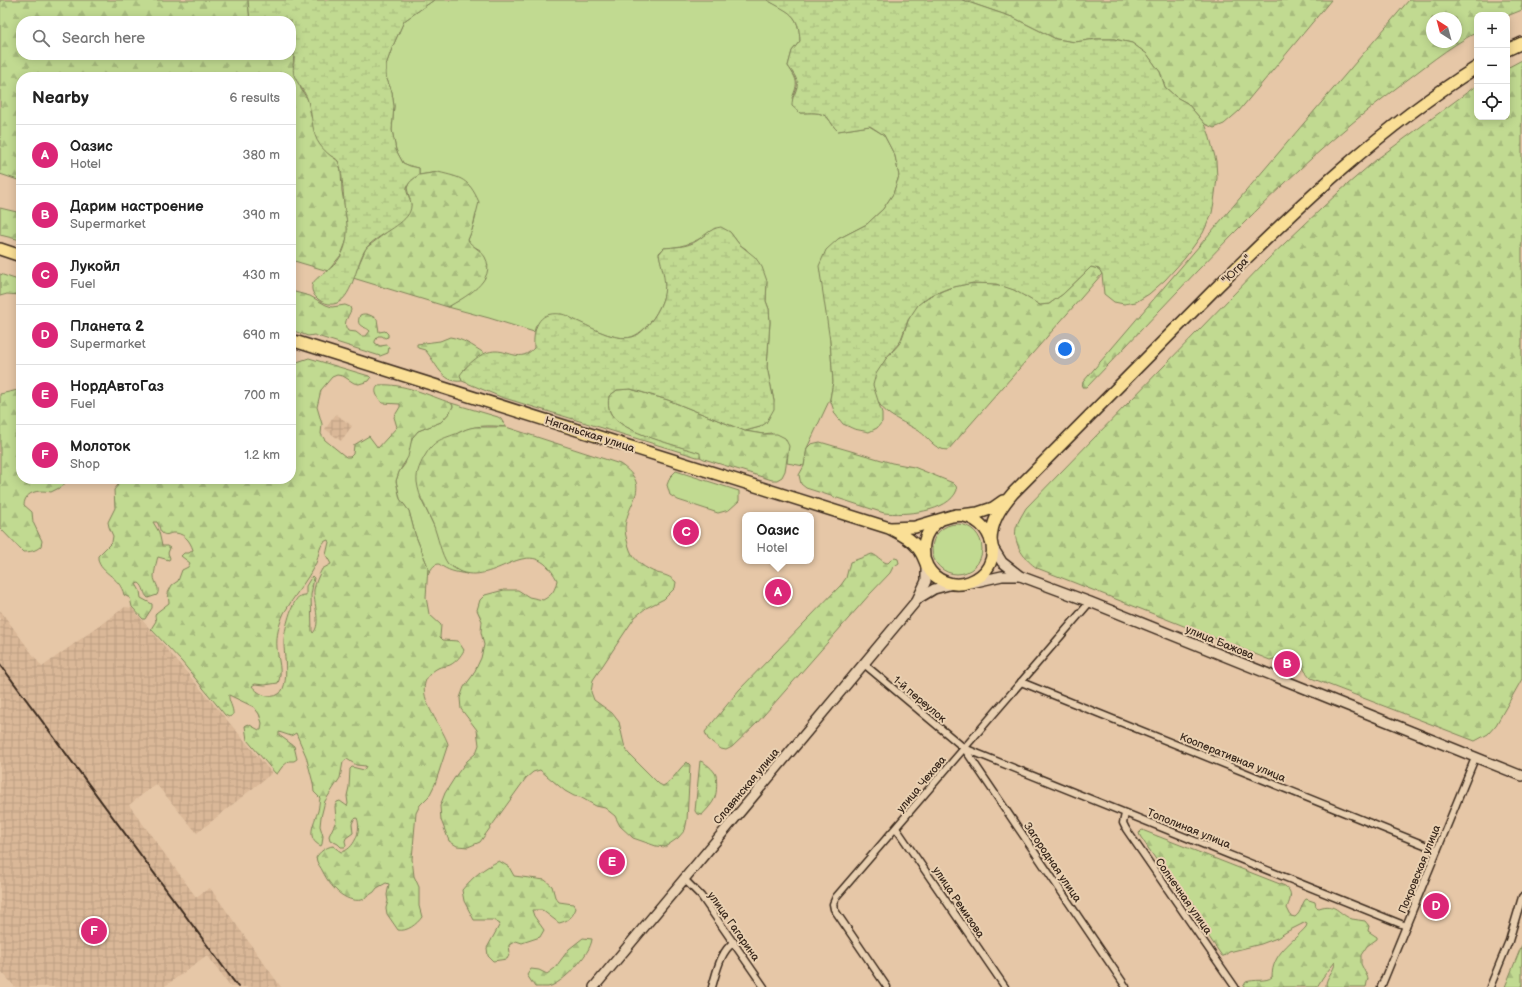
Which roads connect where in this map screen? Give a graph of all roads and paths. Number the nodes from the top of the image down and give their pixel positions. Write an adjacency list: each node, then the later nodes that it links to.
1 (1522, 42): 2 (highway)
2 (1510, 48)
3 (1474, 69): 7 (highway, "Югра")
4 (0, 249): 5 (highway)
5 (16, 254)
6 (296, 342): 10 (highway, Няганьская улица)
7 (1013, 493): 8 (highway); 11 (highway)
8 (956, 515): 9 (highway); 11 (highway)
9 (941, 520): 10 (highway); 12 (highway)
10 (889, 528): 12 (highway)
11 (992, 543): 13 (street); 14 (highway)
12 (925, 561): 14 (highway); 15 (street)
13 (1020, 576): 14 (street); 16 (street, улица Бажова)
14 (958, 584): 15 (street)
15 (917, 600): 17 (street, Славянская улица)
16 (1090, 602): 18 (street, улица Чехова); 20 (street, улица Бажова)
17 (864, 664): 19 (street, 1-й переулок); 25 (street, Славянская улица)
18 (1021, 682): 19 (street, улица Чехова); 24 (street, Кооперативная улица)
19 (964, 748): 22 (street, Тополиная улица); 23 (street, улица Чехова); 34 (street, Загородная улица)
20 (1475, 758): 21 (street, улица Бажова); 24 (street, Покровская улица)
21 (1522, 776)
22 (1125, 814): 27 (street, Тополиная улица); 35 (street, Солнечная улица)
23 (896, 828): 32 (street, улица Чехова); 33 (street, улица Ремизова)
24 (1437, 850): 27 (street, Покровская улица)
25 (684, 879): 28 (street, улица Гагарина); 29 (street, Славянская улица)
26 (1522, 897): 37 (street)
27 (1406, 926): 36 (street, Покровская улица)
28 (734, 942): 30 (street); 31 (street, улица Гагарина)
29 (594, 987)
30 (712, 987)
31 (764, 987)
32 (887, 987)
33 (1005, 987)
34 (1126, 987)
35 (1235, 987)
36 (1381, 987)
37 (1490, 987)

